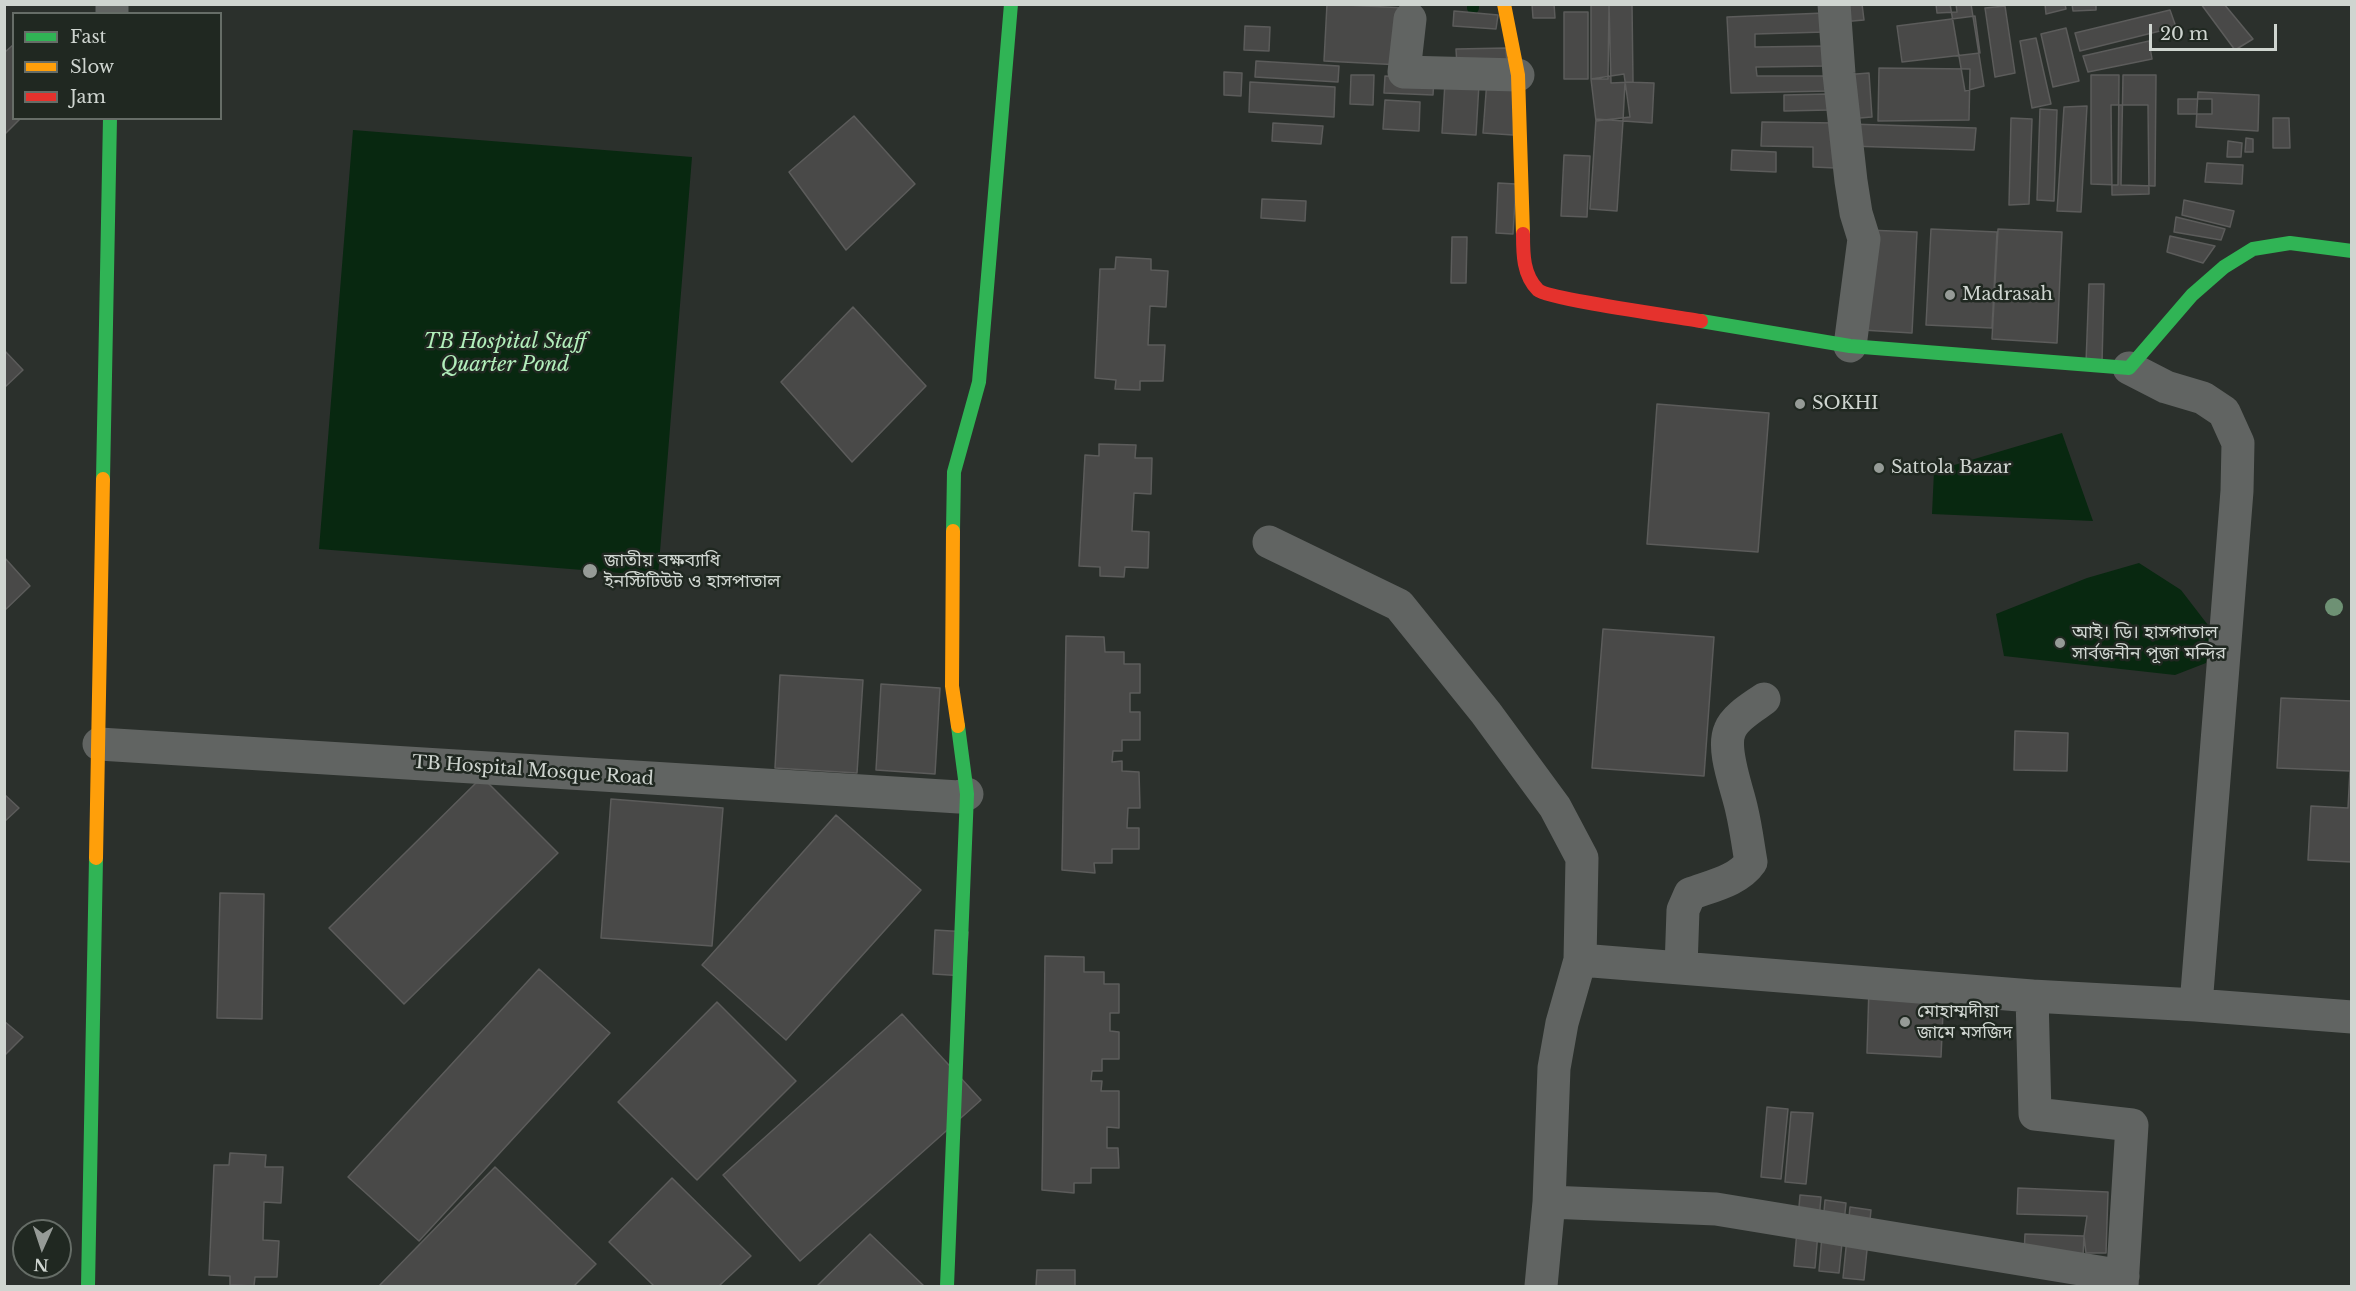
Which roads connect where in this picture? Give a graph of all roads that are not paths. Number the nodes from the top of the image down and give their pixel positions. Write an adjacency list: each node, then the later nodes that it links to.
1 (1011, 4): 13 (street)
2 (1504, 4): 5 (street)
3 (1834, 4): 8 (street)
4 (1410, 19): 5 (street)
5 (1518, 75): 8 (street)
6 (110, 120): 12 (street)
7 (2352, 251): 9 (street)
8 (1850, 346): 9 (street)
9 (2129, 368): 17 (street)
10 (1269, 542): 14 (street)
11 (1764, 699): 15 (street)
12 (99, 744): 13 (street, TB Hospital Mosque Road); 21 (street)
13 (967, 794): 22 (street)
14 (1580, 960): 15 (street); 19 (street)
15 (1681, 968): 16 (street)
16 (2032, 996): 17 (street); 20 (street)
17 (2196, 1005): 18 (street)
18 (2352, 1017)
19 (1549, 1202): 20 (street); 23 (street)
20 (2122, 1281)
21 (87, 1287)
22 (947, 1287)
23 (1541, 1287)

